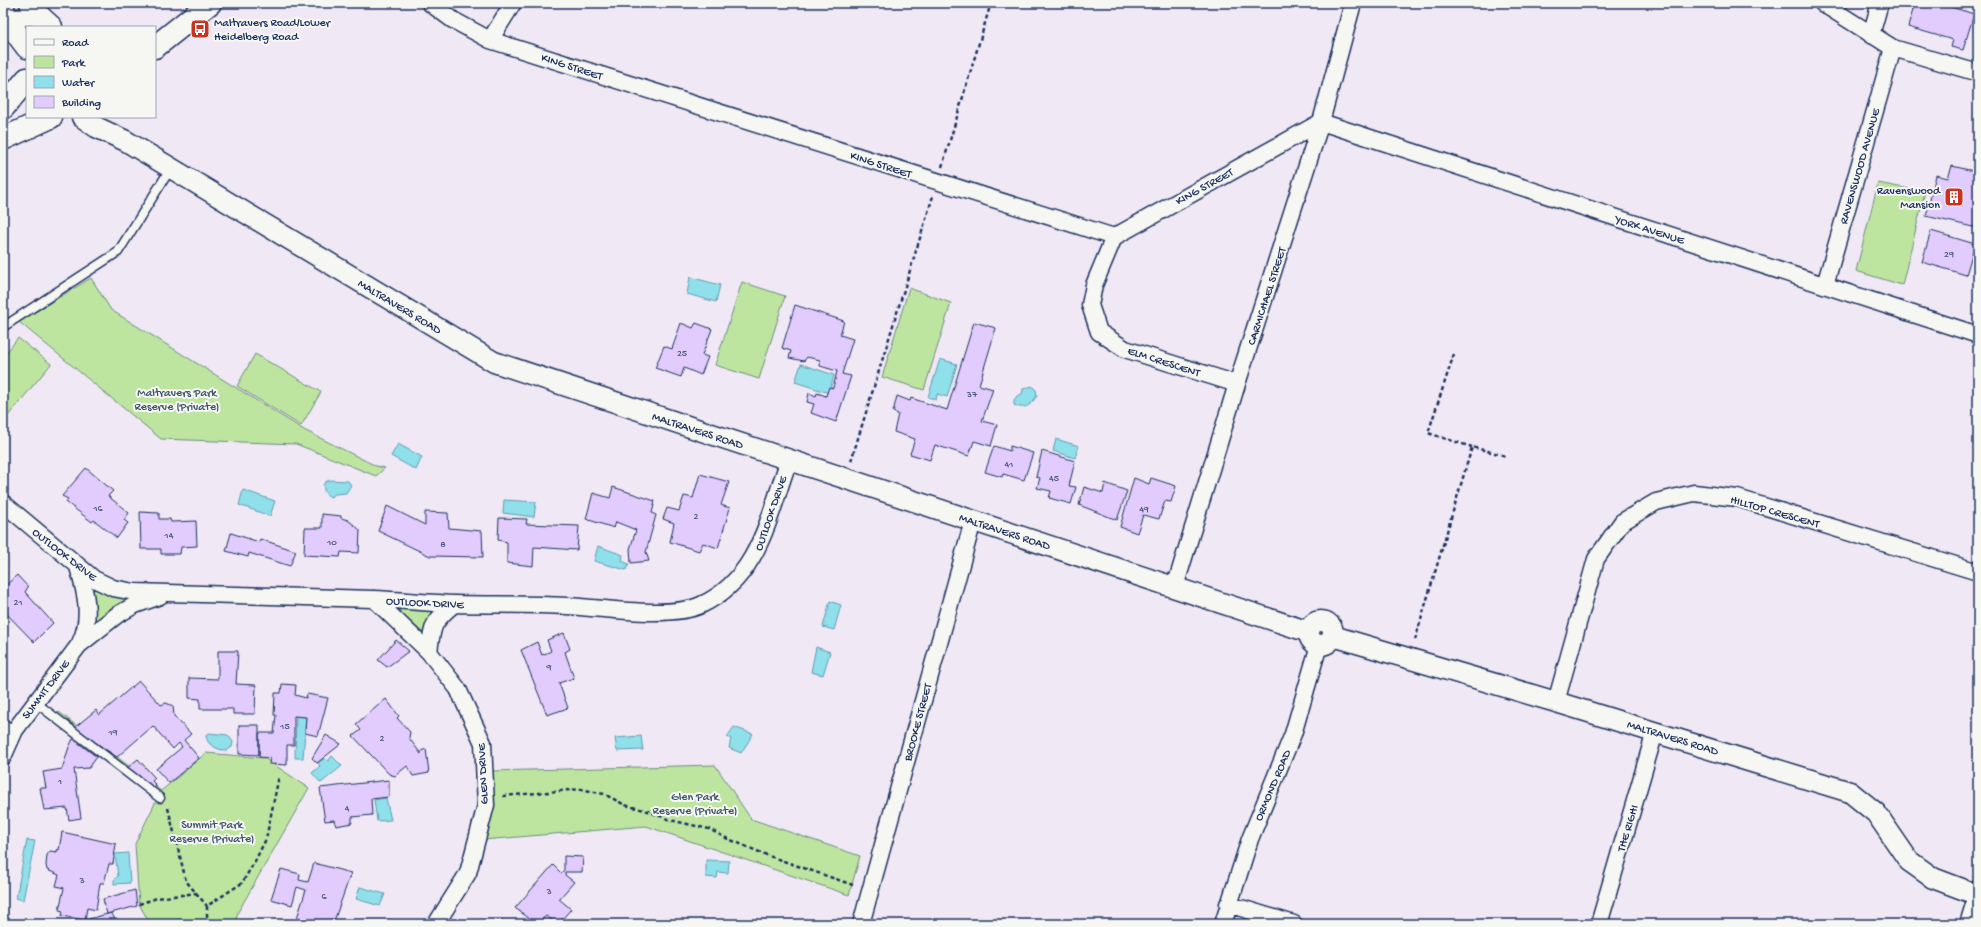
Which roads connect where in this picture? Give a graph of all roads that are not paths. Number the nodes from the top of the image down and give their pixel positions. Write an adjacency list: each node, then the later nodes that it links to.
1 (210, 3): 9 (main road)
2 (430, 3): 12 (street, KING STREET)
3 (513, 3): 12 (street)
4 (1353, 3): 22 (street, CARMICHAEL STREET)
5 (1822, 3): 10 (street)
6 (1880, 3): 10 (street)
7 (4, 15): 8 (street); 13 (main road)
8 (41, 16)
9 (179, 29): 11 (main road); 14 (main road)
10 (1871, 35): 15 (street)
11 (156, 36)
12 (490, 40): 26 (street, KING STREET)
13 (26, 46)
14 (156, 46)
15 (1893, 48): 16 (street); 27 (street, RAVENSWOOD AVENUE)
16 (1978, 73)
17 (26, 80): 18 (main road)
18 (3, 108)
19 (49, 118): 23 (main road)
20 (83, 118): 24 (street, MALTRAVERS ROAD)
21 (113, 118): 24 (street, MALTRAVERS ROAD)
22 (1321, 122): 26 (street, KING STREET); 27 (street, YORK AVENUE); 30 (street, CARMICHAEL STREET)
23 (3, 139)
24 (126, 141): 25 (street, MALTRAVERS ROAD)
25 (171, 168): 28 (lane); 31 (street, MALTRAVERS ROAD)
26 (1114, 237): 30 (street, ELM CRESCENT)
27 (1825, 285): 29 (street, YORK AVENUE)
28 (3, 327)
29 (1978, 335)
30 (1237, 384): 36 (street, CARMICHAEL STREET)
31 (789, 460): 33 (street, MALTRAVERS ROAD); 39 (street, OUTLOOK DRIVE)
32 (3, 503): 34 (street, OUTLOOK DRIVE)
33 (973, 521): 36 (street, MALTRAVERS ROAD); 52 (street, BROOKE STREET)
34 (78, 567): 37 (street, OUTLOOK DRIVE); 41 (street, SUMMIT DRIVE)
35 (1978, 572): 44 (street, HILLTOP CRESCENT)
36 (1175, 587): 40 (street, MALTRAVERS ROAD)
37 (169, 594): 38 (street, OUTLOOK DRIVE); 41 (street, SUMMIT DRIVE)
38 (374, 599): 39 (street, OUTLOOK DRIVE); 42 (street, GLEN DRIVE)
39 (454, 604): 42 (street)
40 (1320, 638): 44 (street, MALTRAVERS ROAD); 50 (street, ORMOND ROAD)
41 (79, 645): 43 (street, SUMMIT DRIVE)
42 (429, 652): 51 (street, GLEN DRIVE)
43 (35, 702): 45 (street, SUMMIT DRIVE); 48 (lane)
44 (1556, 702): 46 (street, MALTRAVERS ROAD)
45 (9, 727): 47 (street, SUMMIT DRIVE)
46 (1656, 732): 49 (street, MALTRAVERS ROAD); 55 (street, THE RIGHI)
47 (3, 756)
48 (160, 798)
49 (1978, 894): 56 (street)
50 (1228, 904): 53 (street, ORMOND ROAD); 54 (street)
51 (436, 924)
52 (861, 924)
53 (1223, 924)
54 (1294, 924)
55 (1599, 924)
56 (1968, 924)

